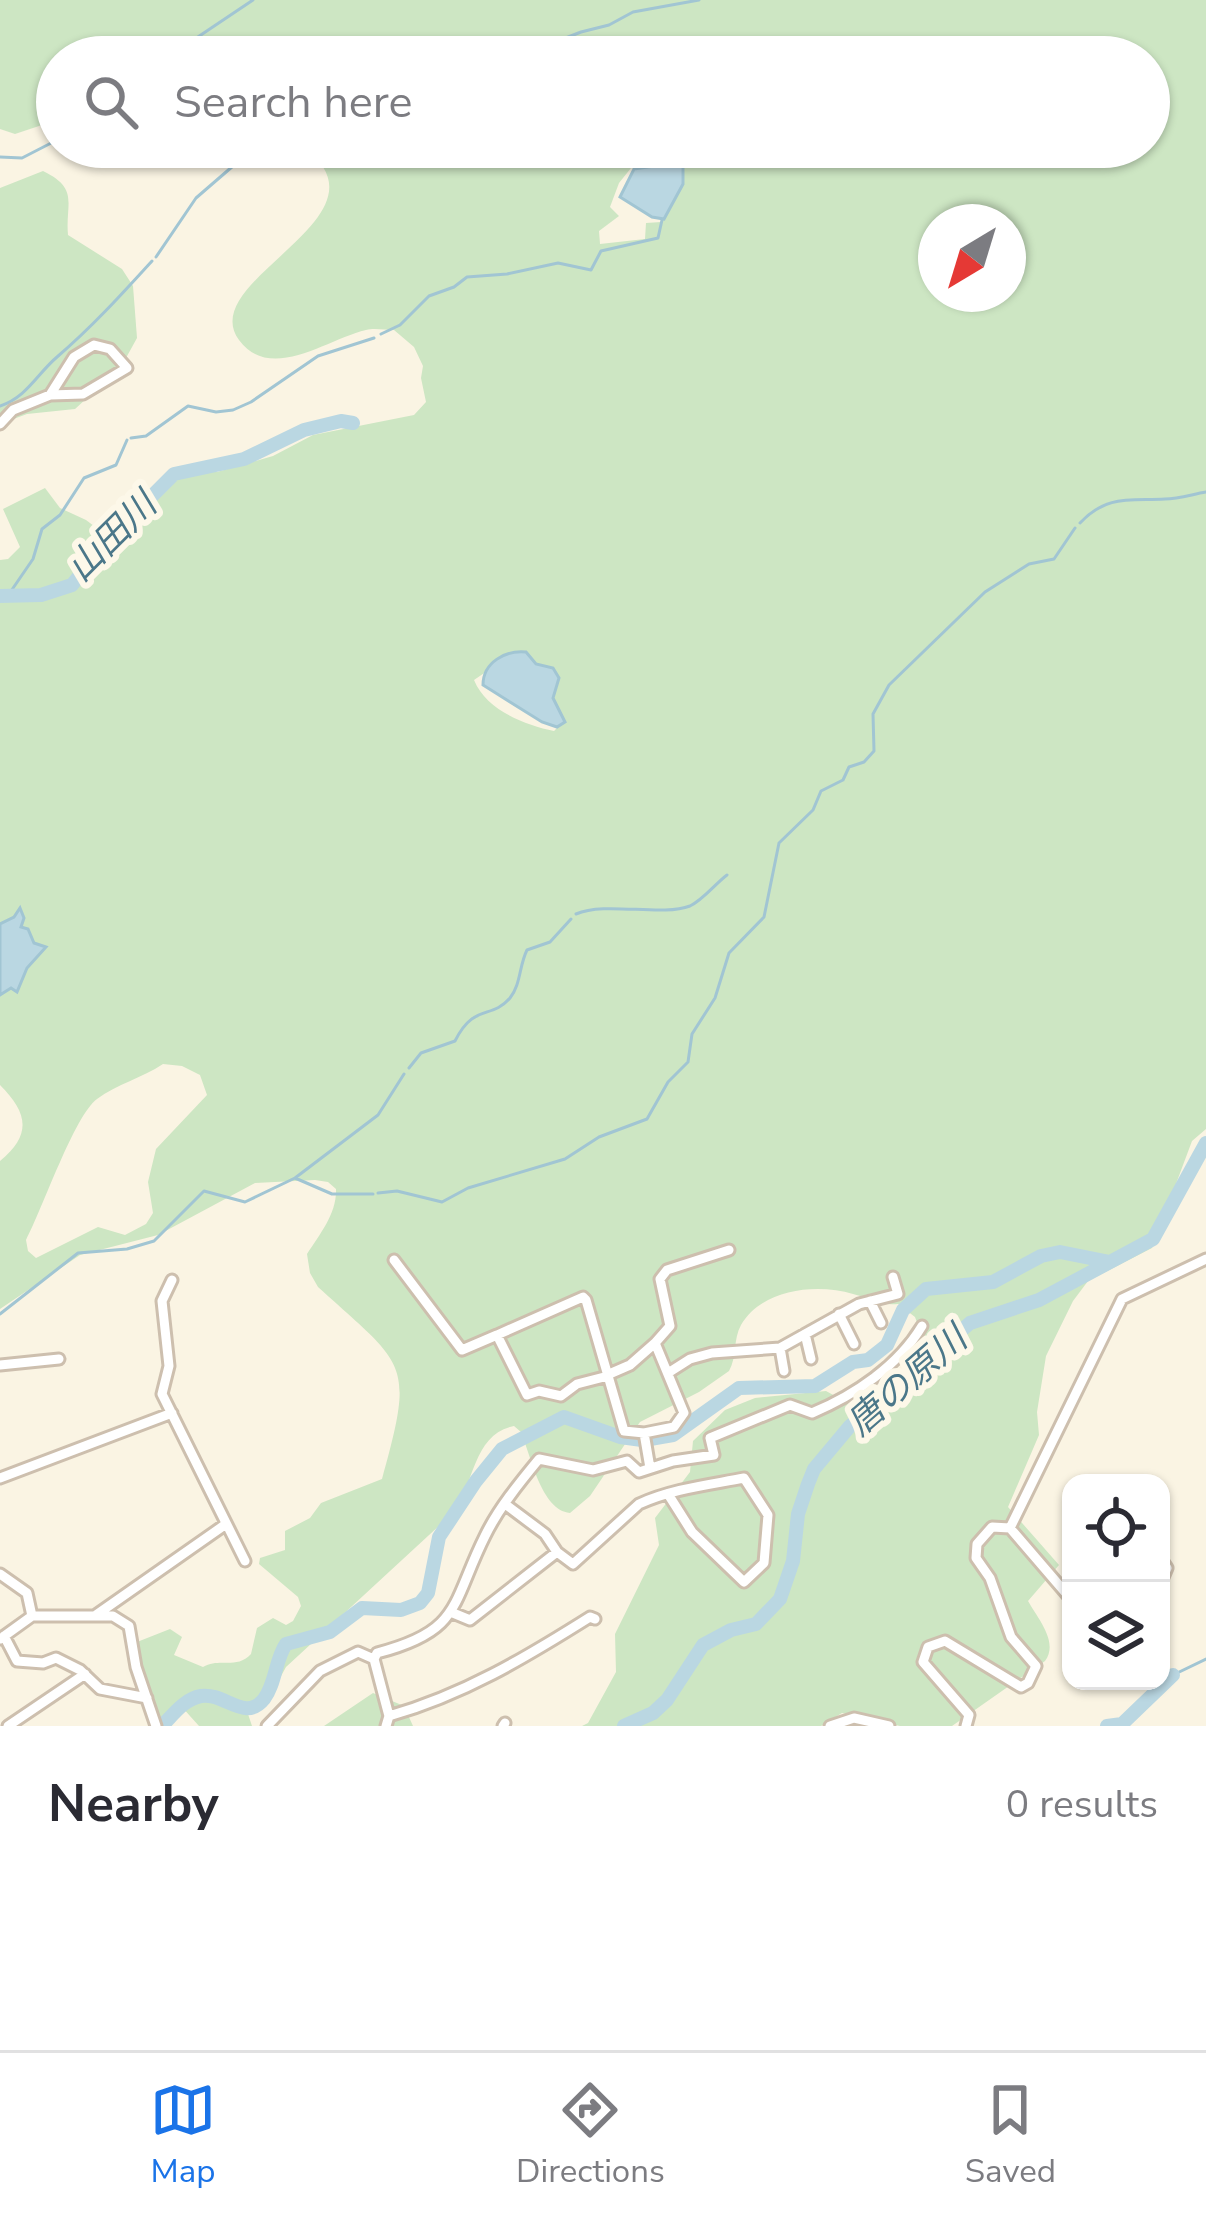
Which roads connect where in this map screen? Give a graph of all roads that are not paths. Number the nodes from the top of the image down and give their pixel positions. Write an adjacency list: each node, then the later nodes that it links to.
1 (50, 395): 1 (street); 2 (street)
2 (0, 424)
3 (729, 1250): 14 (street)
4 (1206, 1259): 30 (street)
5 (394, 1260): 13 (street)
6 (893, 1277): 8 (street)
7 (172, 1280): 23 (street)
8 (870, 1301): 9 (street); 10 (street)
9 (839, 1314): 12 (street); 15 (street)
10 (881, 1323)
11 (922, 1326): 25 (street)
12 (805, 1334): 16 (street); 18 (street)
13 (497, 1335): 22 (street); 22 (street)
14 (655, 1343): 21 (street); 22 (street)
15 (854, 1344)
16 (780, 1348): 20 (street); 21 (street)
17 (59, 1359): 19 (street)
18 (811, 1359)
19 (0, 1365)
20 (784, 1371)
21 (668, 1373): 24 (street)
22 (607, 1375): 24 (street)
23 (172, 1413): 26 (street); 29 (street)
24 (644, 1432): 25 (street)
25 (650, 1468): 28 (street)
26 (0, 1478)
27 (668, 1494): 27 (street); 31 (street)
28 (505, 1504): 31 (street); 35 (street)
29 (226, 1524): 32 (street); 36 (street)
30 (1010, 1528): 34 (street); 49 (street)
31 (557, 1552): 35 (street)
32 (245, 1561)
33 (0, 1574): 37 (street)
34 (1062, 1589)
35 (453, 1613): 40 (street)
36 (96, 1615): 37 (street); 42 (street)
37 (32, 1616): 39 (street)
38 (595, 1619): 43 (street)
39 (2, 1638): 41 (street)
40 (374, 1658): 43 (street); 46 (street)
41 (85, 1674): 42 (street); 44 (street)
42 (147, 1698): 45 (street)
43 (388, 1721)
44 (8, 1726)
45 (156, 1726)
46 (267, 1726)
47 (830, 1726): 48 (street)
48 (889, 1726)
49 (966, 1726)

